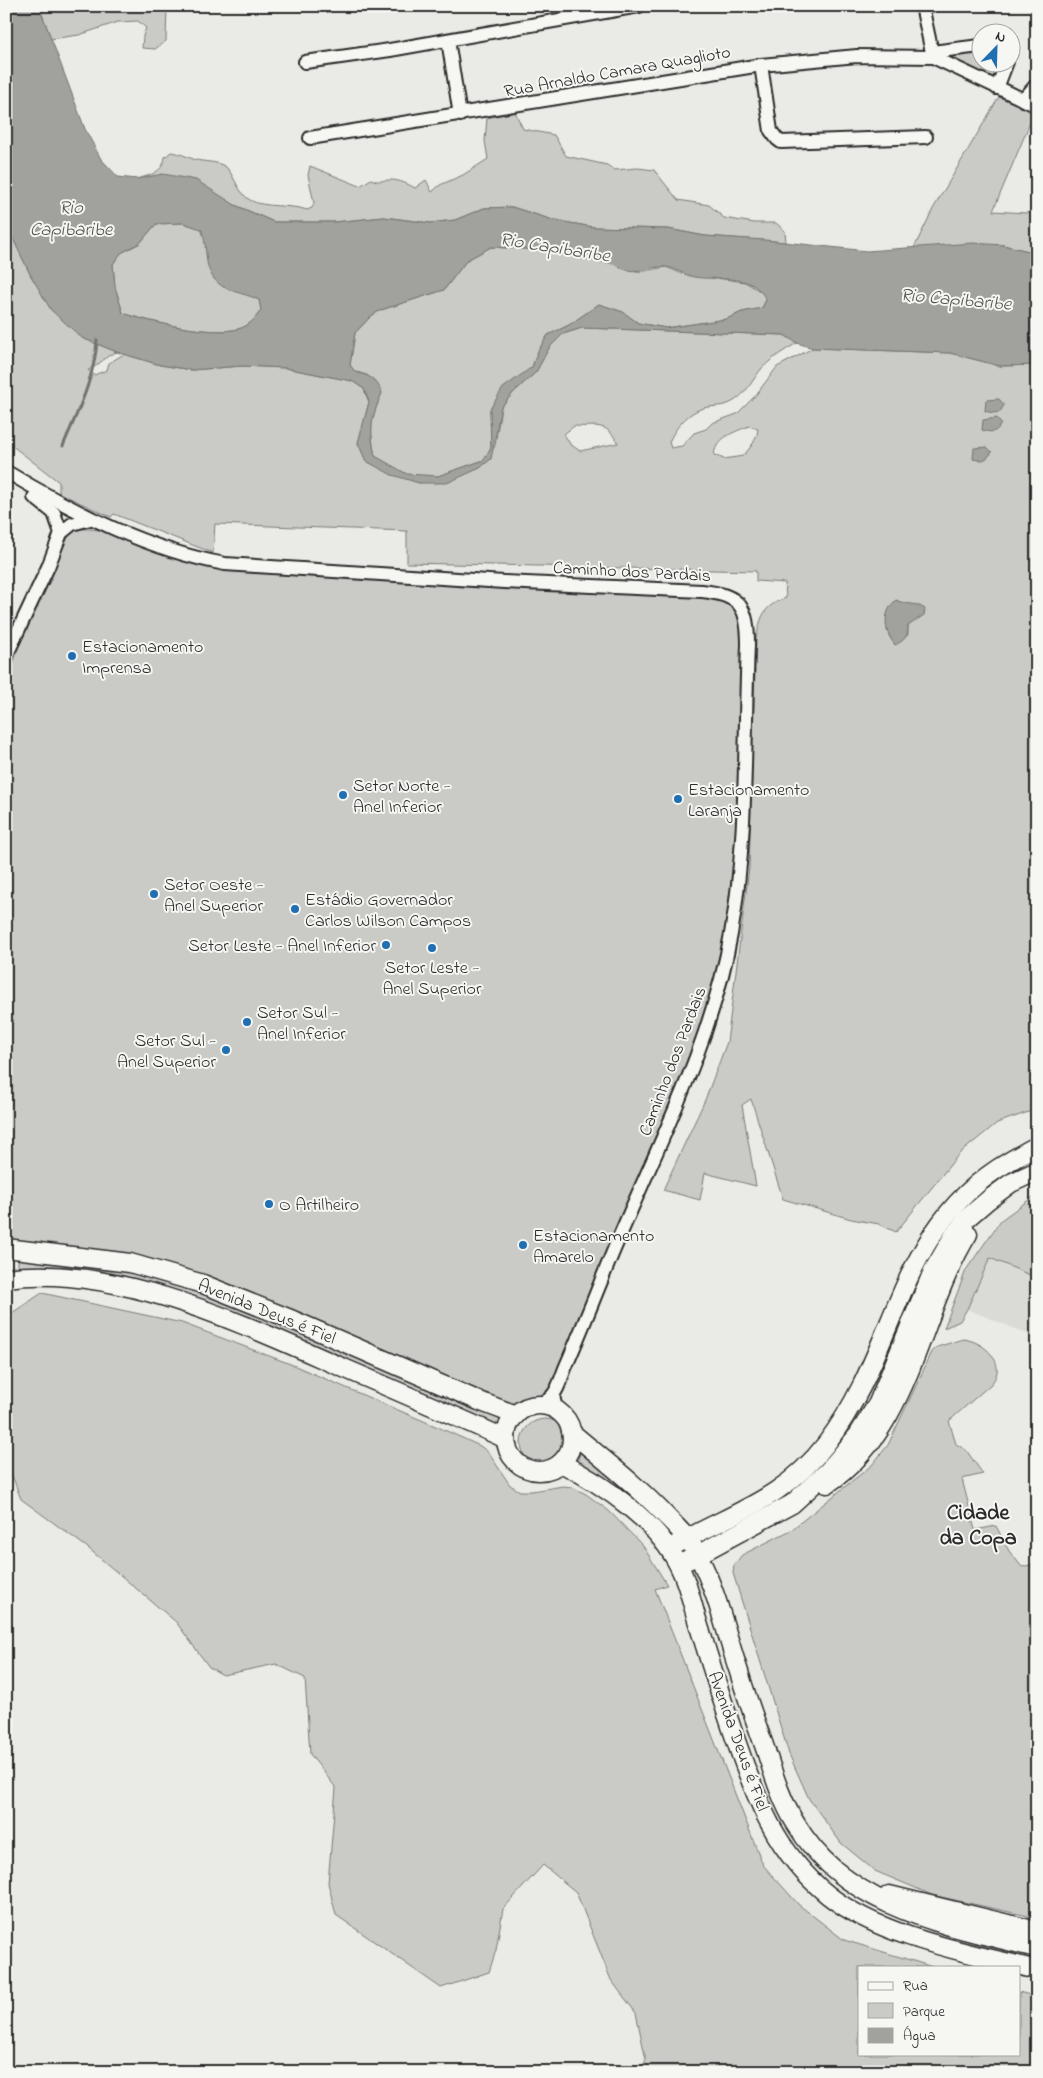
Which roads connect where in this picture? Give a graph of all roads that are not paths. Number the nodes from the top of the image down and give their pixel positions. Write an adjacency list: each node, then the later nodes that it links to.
1 (639, 6): 3 (street)
2 (922, 6): 5 (street)
3 (448, 40): 6 (street); 13 (street)
4 (970, 48): 5 (street)
5 (932, 55): 7 (street, Rua Arnaldo Camara Quaglioto); 10 (street)
6 (305, 62)
7 (761, 65): 13 (street, Rua Arnaldo Camara Quaglioto); 14 (street)
8 (1003, 72): 10 (street)
9 (1037, 84): 11 (street)
10 (997, 88): 11 (street)
11 (1023, 100): 12 (street)
12 (1037, 106)
13 (460, 115): 15 (street, Rua Arnaldo Camara Quaglioto)
14 (926, 137)
15 (310, 138)
16 (7, 472): 17 (street, Caminho dos Pardais); 18 (street)
17 (90, 519): 18 (street); 24 (street, Caminho dos Pardais)
18 (61, 533): 19 (street)
19 (6, 661)
20 (1037, 1146): 29 (main road)
21 (1037, 1171): 31 (main road)
22 (6, 1248): 25 (main road, Avenida Deus é Fiel)
23 (6, 1278): 27 (main road, Avenida Deus é Fiel)
24 (550, 1403): 25 (main road); 26 (main road)
25 (516, 1415): 27 (main road)
26 (571, 1432): 28 (main road); 29 (main road, Avenida Deus é Fiel)
27 (506, 1439): 28 (main road)
28 (561, 1463): 30 (main road, Avenida Deus é Fiel)
29 (687, 1538): 30 (main road); 31 (main road, Avenida Deus é Fiel)
30 (668, 1549): 32 (main road, Avenida Deus é Fiel)
31 (698, 1555): 32 (main road); 33 (main road, Avenida Deus é Fiel)
32 (679, 1566): 36 (main road, Avenida Deus é Fiel)
33 (853, 1883): 34 (main road); 35 (main road, Avenida Deus é Fiel)
34 (1037, 1931)
35 (1037, 1948)
36 (1037, 1970)

